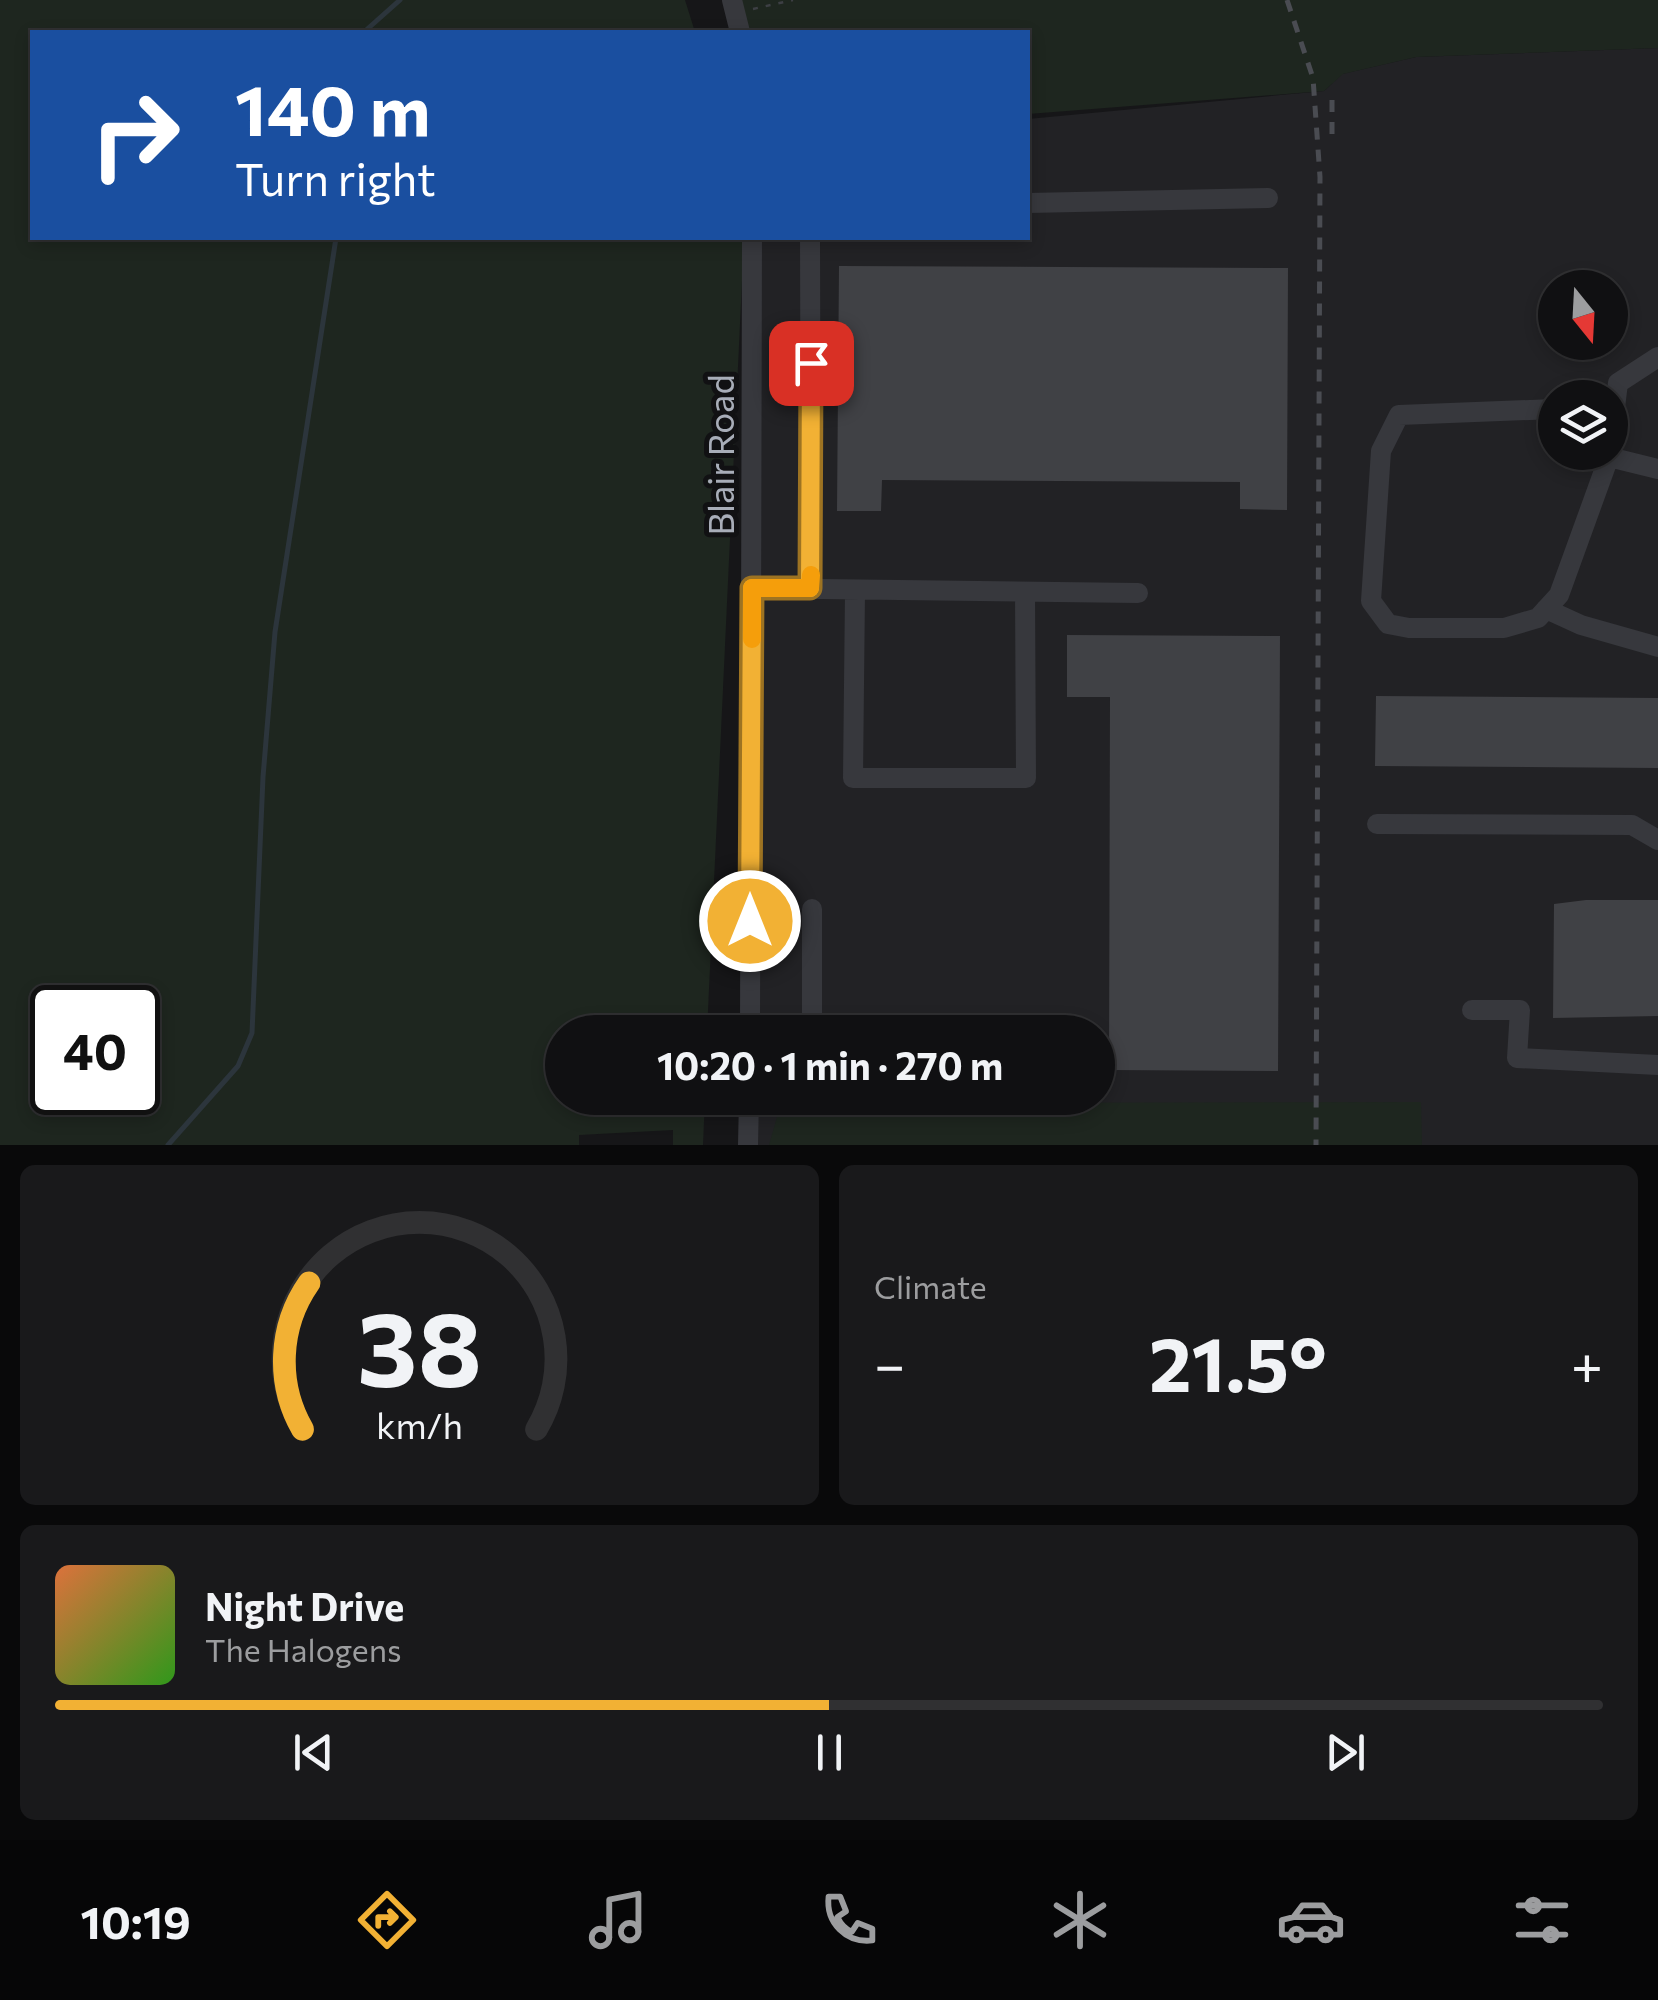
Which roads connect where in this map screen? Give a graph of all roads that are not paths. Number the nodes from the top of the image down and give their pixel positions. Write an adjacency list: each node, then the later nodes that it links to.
1 (732, 0): 2 (street)
2 (739, 28)
3 (1268, 198): 4 (street)
4 (1030, 203)
5 (752, 240): 13 (street, Blair Road)
6 (810, 240): 14 (street)
7 (1658, 357): 8 (street)
8 (1623, 380)
9 (1538, 410): 18 (street)
10 (1628, 458): 11 (street)
11 (1658, 469)
12 (1604, 470): 18 (street)
13 (752, 588): 14 (street); 24 (street, Blair Road)
14 (810, 588): 15 (street)
15 (856, 592): 16 (street); 16 (street)
16 (1025, 592): 17 (street)
17 (1138, 593)
18 (1546, 609): 19 (street)
19 (1658, 648)
20 (1377, 824): 21 (street)
21 (1658, 840)
22 (812, 908): 25 (street)
23 (1472, 1010): 26 (street)
24 (750, 1015)
25 (812, 1015)
26 (1658, 1065)
27 (749, 1115): 28 (street)
28 (748, 1145)

